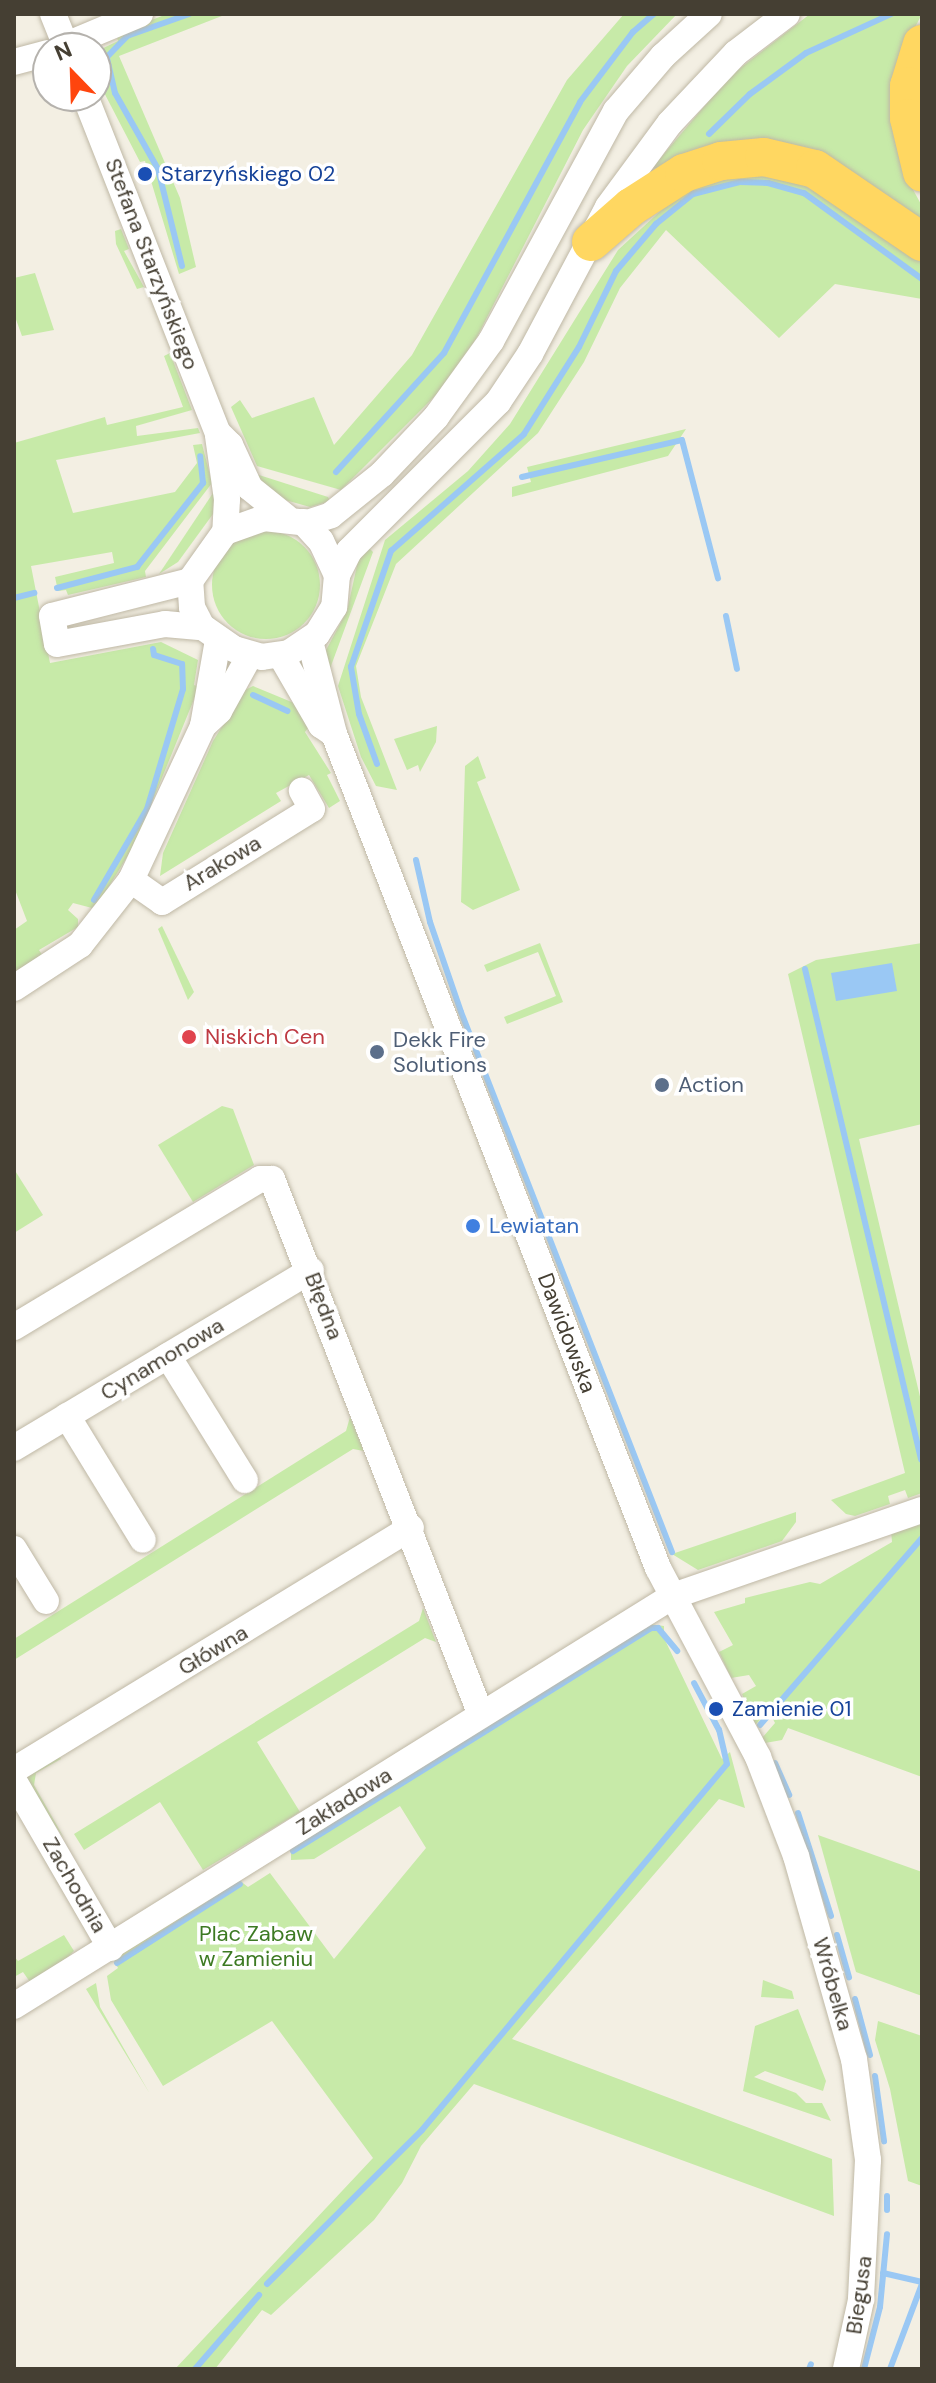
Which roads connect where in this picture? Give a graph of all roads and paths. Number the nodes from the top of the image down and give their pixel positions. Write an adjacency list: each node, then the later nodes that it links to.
1 (140, 14): 4 (street)
2 (709, 14): 11 (street)
3 (787, 14): 8 (street)
4 (98, 32)
5 (922, 44): 7 (highway)
6 (91, 112): 10 (street, Stefana Starzyńskiego)
7 (922, 172)
8 (591, 242): 9 (highway); 13 (street)
9 (922, 242)
10 (218, 433): 11 (street, Stefana Starzyńskiego); 12 (street, Stefana Starzyńskiego)
11 (294, 520): 12 (street); 13 (street)
12 (225, 532): 14 (street)
13 (337, 575): 16 (street)
14 (190, 581): 15 (street); 15 (street)
15 (210, 634): 17 (street); 19 (street)
16 (310, 641): 18 (street); 20 (street, Dawidowska)
17 (250, 655): 18 (street); 19 (street)
18 (281, 656): 20 (street, Dawidowska)
19 (203, 726): 22 (street)
20 (334, 734): 34 (street, Dawidowska)
21 (302, 791): 22 (street, Arakowa)
22 (131, 880): 23 (street)
23 (14, 988)
24 (311, 1270): 25 (street, Błędna); 26 (street, Cynamonowa); 31 (street, Błędna)
25 (14, 1327)
26 (168, 1356): 27 (street, Cynamonowa); 29 (street)
27 (67, 1416): 28 (street, Cynamonowa); 32 (street)
28 (14, 1448)
29 (245, 1480)
30 (922, 1510): 34 (street)
31 (411, 1528): 36 (street, Błędna); 38 (street, Główna)
32 (143, 1540)
33 (14, 1549): 35 (street)
34 (673, 1596): 36 (street, Zakładowa); 37 (street, Dawidowska)
35 (46, 1601)
36 (481, 1715): 40 (street, Zakładowa)
37 (758, 1757): 42 (street, Wróbelka)
38 (14, 1770)
39 (14, 1781): 40 (street, Zachodnia)
40 (111, 1948): 41 (street, Zakładowa)
41 (14, 2006)
42 (868, 2219): 43 (street, Biegusa)
43 (846, 2369)

